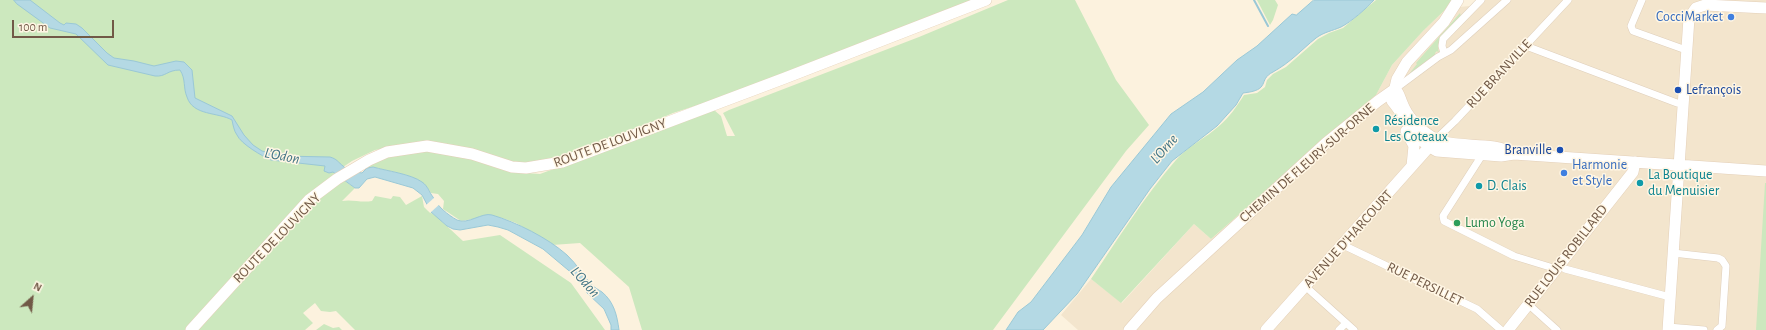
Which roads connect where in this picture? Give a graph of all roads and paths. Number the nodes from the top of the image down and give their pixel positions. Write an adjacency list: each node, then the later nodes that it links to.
1 (986, 0): 28 (street, ROUTE DE LOUVIGNY)
2 (1458, 0): 11 (street)
3 (1481, 0): 10 (street)
4 (1507, 0): 10 (street)
5 (1568, 0): 8 (street, RUE BRANVILLE)
6 (1642, 0): 9 (street)
7 (1766, 8): 9 (street)
8 (1526, 46): 13 (street); 14 (street, RUE BRANVILLE)
9 (1686, 50): 13 (street)
10 (1444, 53): 11 (street)
11 (1395, 89): 12 (street); 14 (street); 29 (street, CHEMIN DE FLEURY-SUR-ORNE)
12 (1392, 101): 14 (street); 18 (street)
13 (1682, 103): 17 (street)
14 (1432, 143): 15 (street); 18 (street, AVENUE D'HARCOURT)
15 (1485, 150): 16 (street); 22 (street)
16 (1635, 162): 17 (street); 22 (street, RUE LOUIS ROBILLARD)
17 (1678, 165): 19 (street); 21 (street)
18 (1411, 168): 20 (street, AVENUE D'HARCOURT)
19 (1766, 171)
20 (1343, 245): 23 (street, AVENUE D'HARCOURT); 33 (street, RUE PERSILLET)
21 (1673, 253): 24 (street); 37 (street)
22 (1557, 268): 24 (street); 25 (street, RUE LOUIS ROBILLARD)
23 (1306, 286): 26 (street); 30 (street, AVENUE D'HARCOURT)
24 (1670, 297): 27 (street)
25 (1528, 304): 34 (street, RUE LOUIS ROBILLARD); 35 (street)
26 (1346, 322): 31 (street); 32 (street)
27 (1668, 328): 36 (street)
28 (191, 330)
29 (1129, 330)
30 (1266, 330)
31 (1339, 330)
32 (1354, 330)
33 (1501, 330)
34 (1508, 330)
35 (1557, 330)
36 (1704, 330)
37 (1717, 330)

